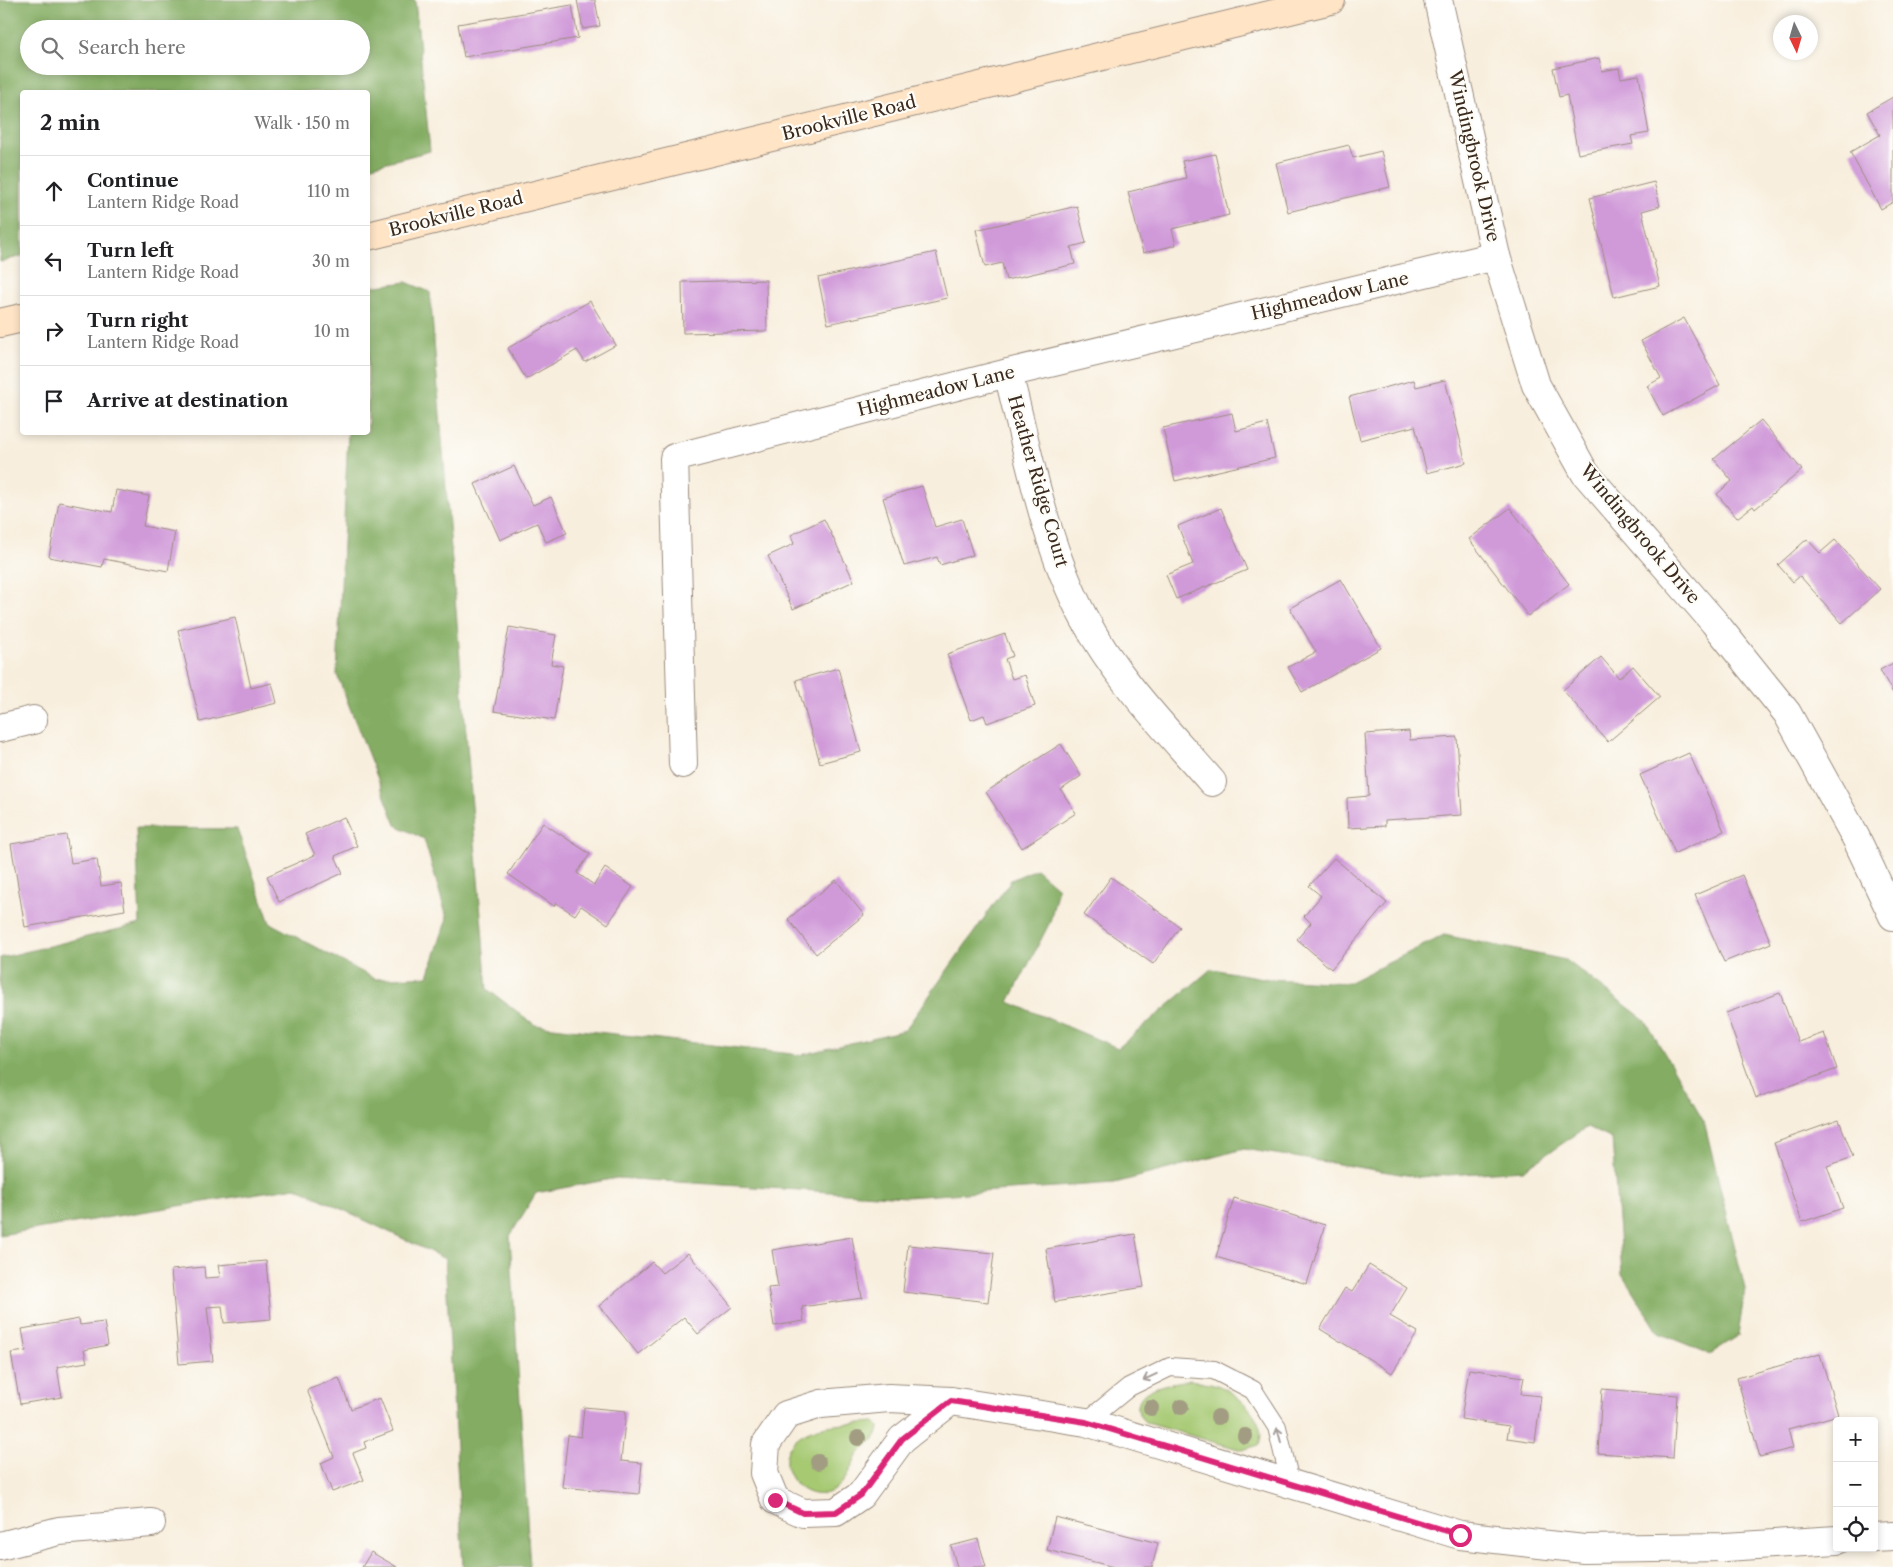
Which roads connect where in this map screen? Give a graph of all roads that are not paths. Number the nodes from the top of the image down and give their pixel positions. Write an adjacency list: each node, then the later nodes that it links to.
1 (1331, 0): 3 (street, Brookville Road)
2 (1438, 0): 4 (street, Windingbrook Drive)
3 (370, 236)
4 (1496, 256): 7 (street, Highmeadow Lane); 12 (street, Windingbrook Drive)
5 (20, 318): 6 (street)
6 (0, 323)
7 (1008, 373): 10 (street, Highmeadow Lane); 11 (street, Heather Ridge Court)
8 (32, 720): 9 (street)
9 (0, 728)
10 (683, 764)
11 (1212, 782)
12 (1892, 910)
13 (951, 1401): 13 (street); 14 (street)
14 (1086, 1422): 15 (street); 15 (lane, one-way to 14)
15 (1290, 1482): 19 (street)
16 (151, 1523): 20 (street)
17 (1893, 1536): 18 (street)
18 (1878, 1537)
19 (1833, 1540)
20 (0, 1546)

